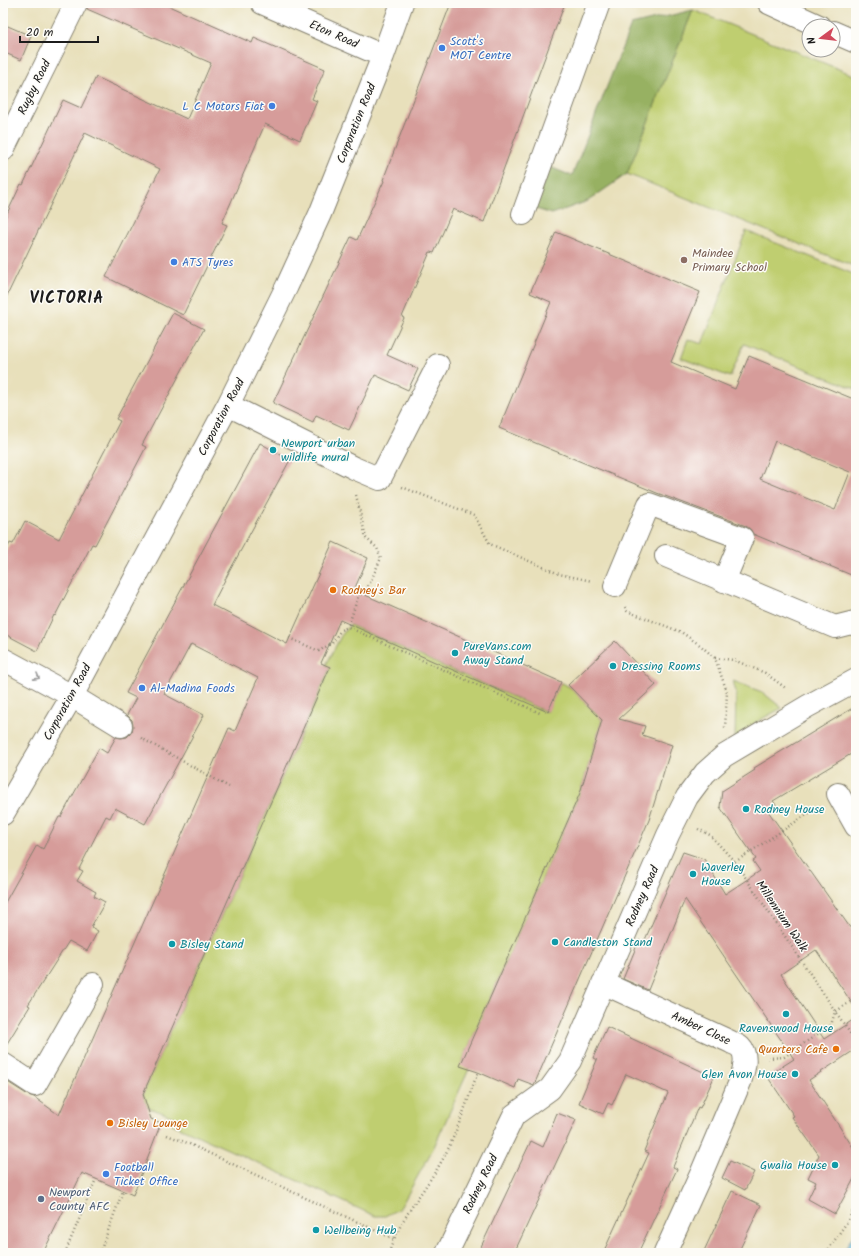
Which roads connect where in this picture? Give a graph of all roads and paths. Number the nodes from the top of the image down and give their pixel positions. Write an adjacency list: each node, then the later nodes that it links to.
1 (76, 3): 10 (street, Rugby Road)
2 (262, 3): 9 (street, Eton Road)
3 (402, 3): 9 (street, Corporation Road)
4 (599, 3): 11 (street)
5 (769, 3): 6 (street)
6 (802, 18)
7 (841, 35): 8 (street)
8 (856, 42)
9 (383, 56): 13 (street, Corporation Road)
10 (3, 150)
11 (523, 214)
12 (438, 365): 15 (street)
13 (228, 405): 14 (street); 25 (street, Corporation Road)
14 (354, 468): 15 (street); 20 (path)
15 (380, 479): 18 (path)
16 (666, 556): 17 (street)
17 (724, 581): 18 (street); 19 (street)
18 (615, 586): 22 (path)
19 (856, 623)
20 (348, 627): 21 (path); 27 (path)
21 (289, 638)
22 (715, 658): 26 (path); 29 (path)
23 (3, 659): 25 (street, one-way to 25)
24 (856, 680): 26 (street, Rodney Road)
25 (72, 696): 28 (street); 32 (street, Corporation Road)
26 (808, 706): 29 (street, Rodney Road)
27 (540, 713)
28 (121, 726): 30 (path)
29 (724, 756): 33 (street, Rodney Road)
30 (230, 787)
31 (838, 794): 34 (street); 35 (path)
32 (3, 814)
33 (677, 817): 35 (path, Millennium Walk); 36 (street, Rodney Road)
34 (856, 826)
35 (735, 862): 39 (path, Millennium Walk)
36 (603, 983): 41 (street, Amber Close); 52 (street, Rodney Road)
37 (93, 984): 42 (street)
38 (856, 998): 39 (path)
39 (835, 1012): 40 (path, Millennium Walk); 41 (path)
40 (856, 1042)
41 (745, 1061): 53 (street)
42 (3, 1064)
43 (478, 1072): 48 (path)
44 (167, 1136): 48 (path)
45 (96, 1179): 49 (path)
46 (123, 1191): 50 (path)
47 (856, 1205): 54 (path)
48 (394, 1239): 51 (path)
49 (65, 1253)
50 (99, 1253)
51 (389, 1253)
52 (447, 1253)
53 (665, 1253)
54 (826, 1253)

